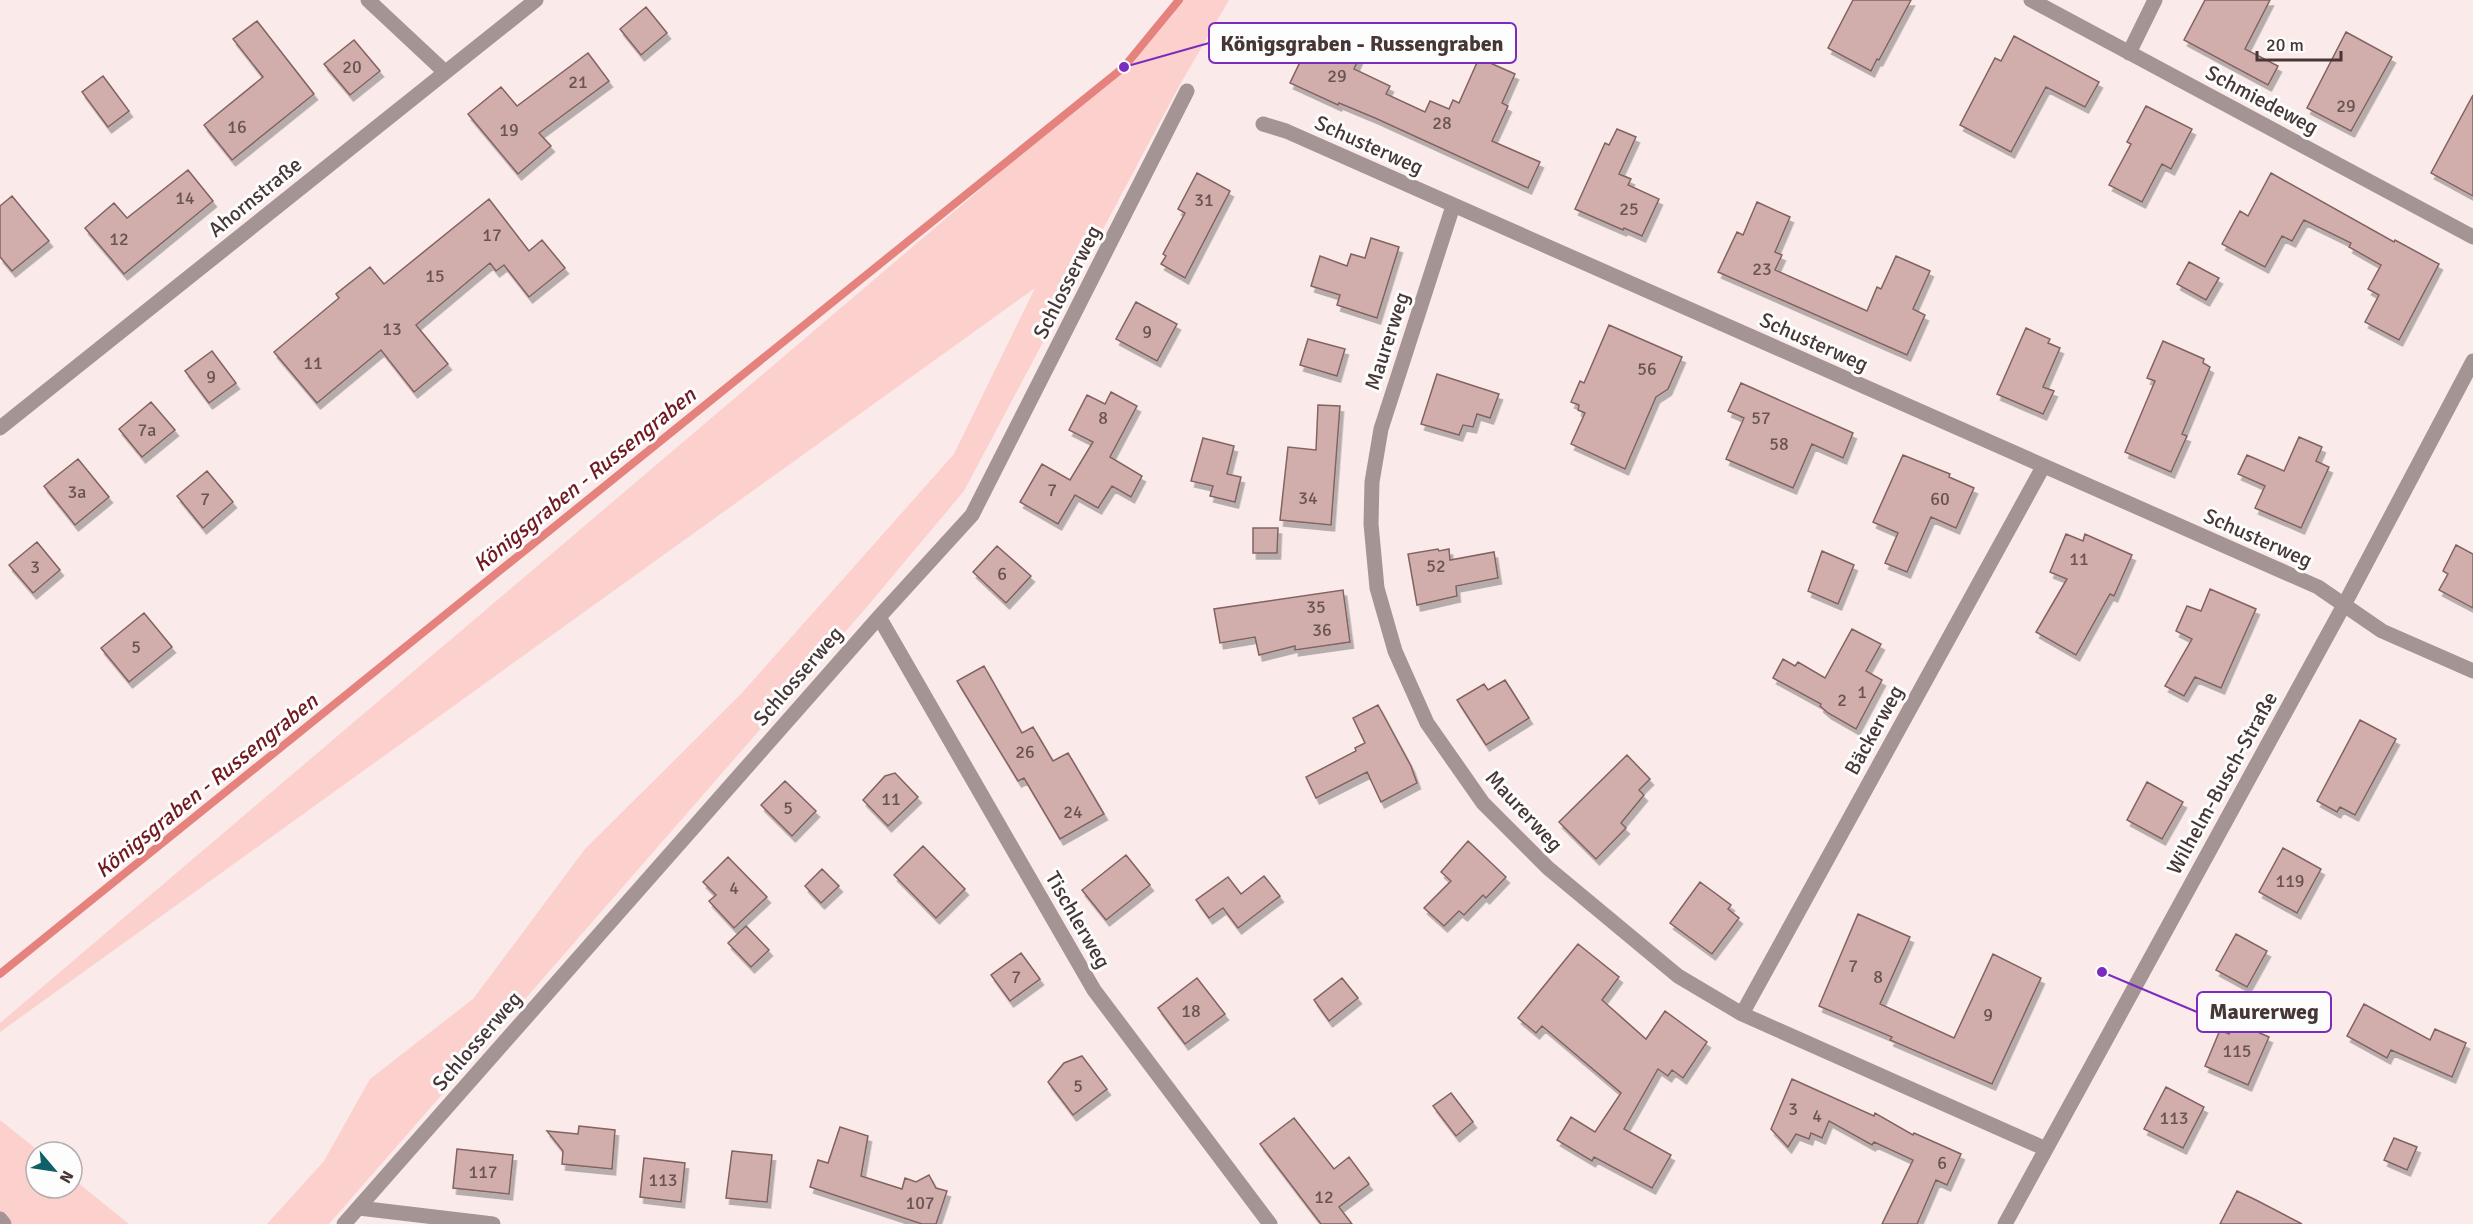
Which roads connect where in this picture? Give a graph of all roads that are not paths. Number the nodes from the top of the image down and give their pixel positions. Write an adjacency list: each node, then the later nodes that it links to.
1 (368, 0): 6 (street)
2 (536, 0): 6 (street, Ahornstraße)
3 (2031, 0): 5 (street, Schmiedeweg)
4 (2155, 0): 5 (street)
5 (2129, 53): 10 (street, Schmiedeweg)
6 (445, 72): 12 (street, Ahornstraße)
7 (1187, 91): 15 (street, Schlosserweg)
8 (1263, 124): 9 (street, Schusterweg)
9 (1453, 206): 13 (street, Schusterweg); 17 (street, Maurerweg)
10 (2473, 237)
11 (2473, 361): 14 (street, Wilhelm-Busch-Straße)
12 (0, 428)
13 (2043, 467): 14 (street, Schusterweg); 17 (street, Bäckerweg)
14 (2344, 606): 16 (street, Schusterweg); 18 (street, Wilhelm-Busch-Straße)
15 (879, 617): 19 (street, Schlosserweg); 24 (street, Tischlerweg)
16 (2473, 671)
17 (1742, 1014): 18 (street, Maurerweg)
18 (2046, 1149): 25 (street, Wilhelm-Busch-Straße)
19 (359, 1208): 22 (street, Schlosserweg); 23 (street)
20 (0, 1219): 21 (street)
21 (4, 1224)
22 (344, 1224)
23 (493, 1224)
24 (1270, 1224)
25 (2005, 1224)

